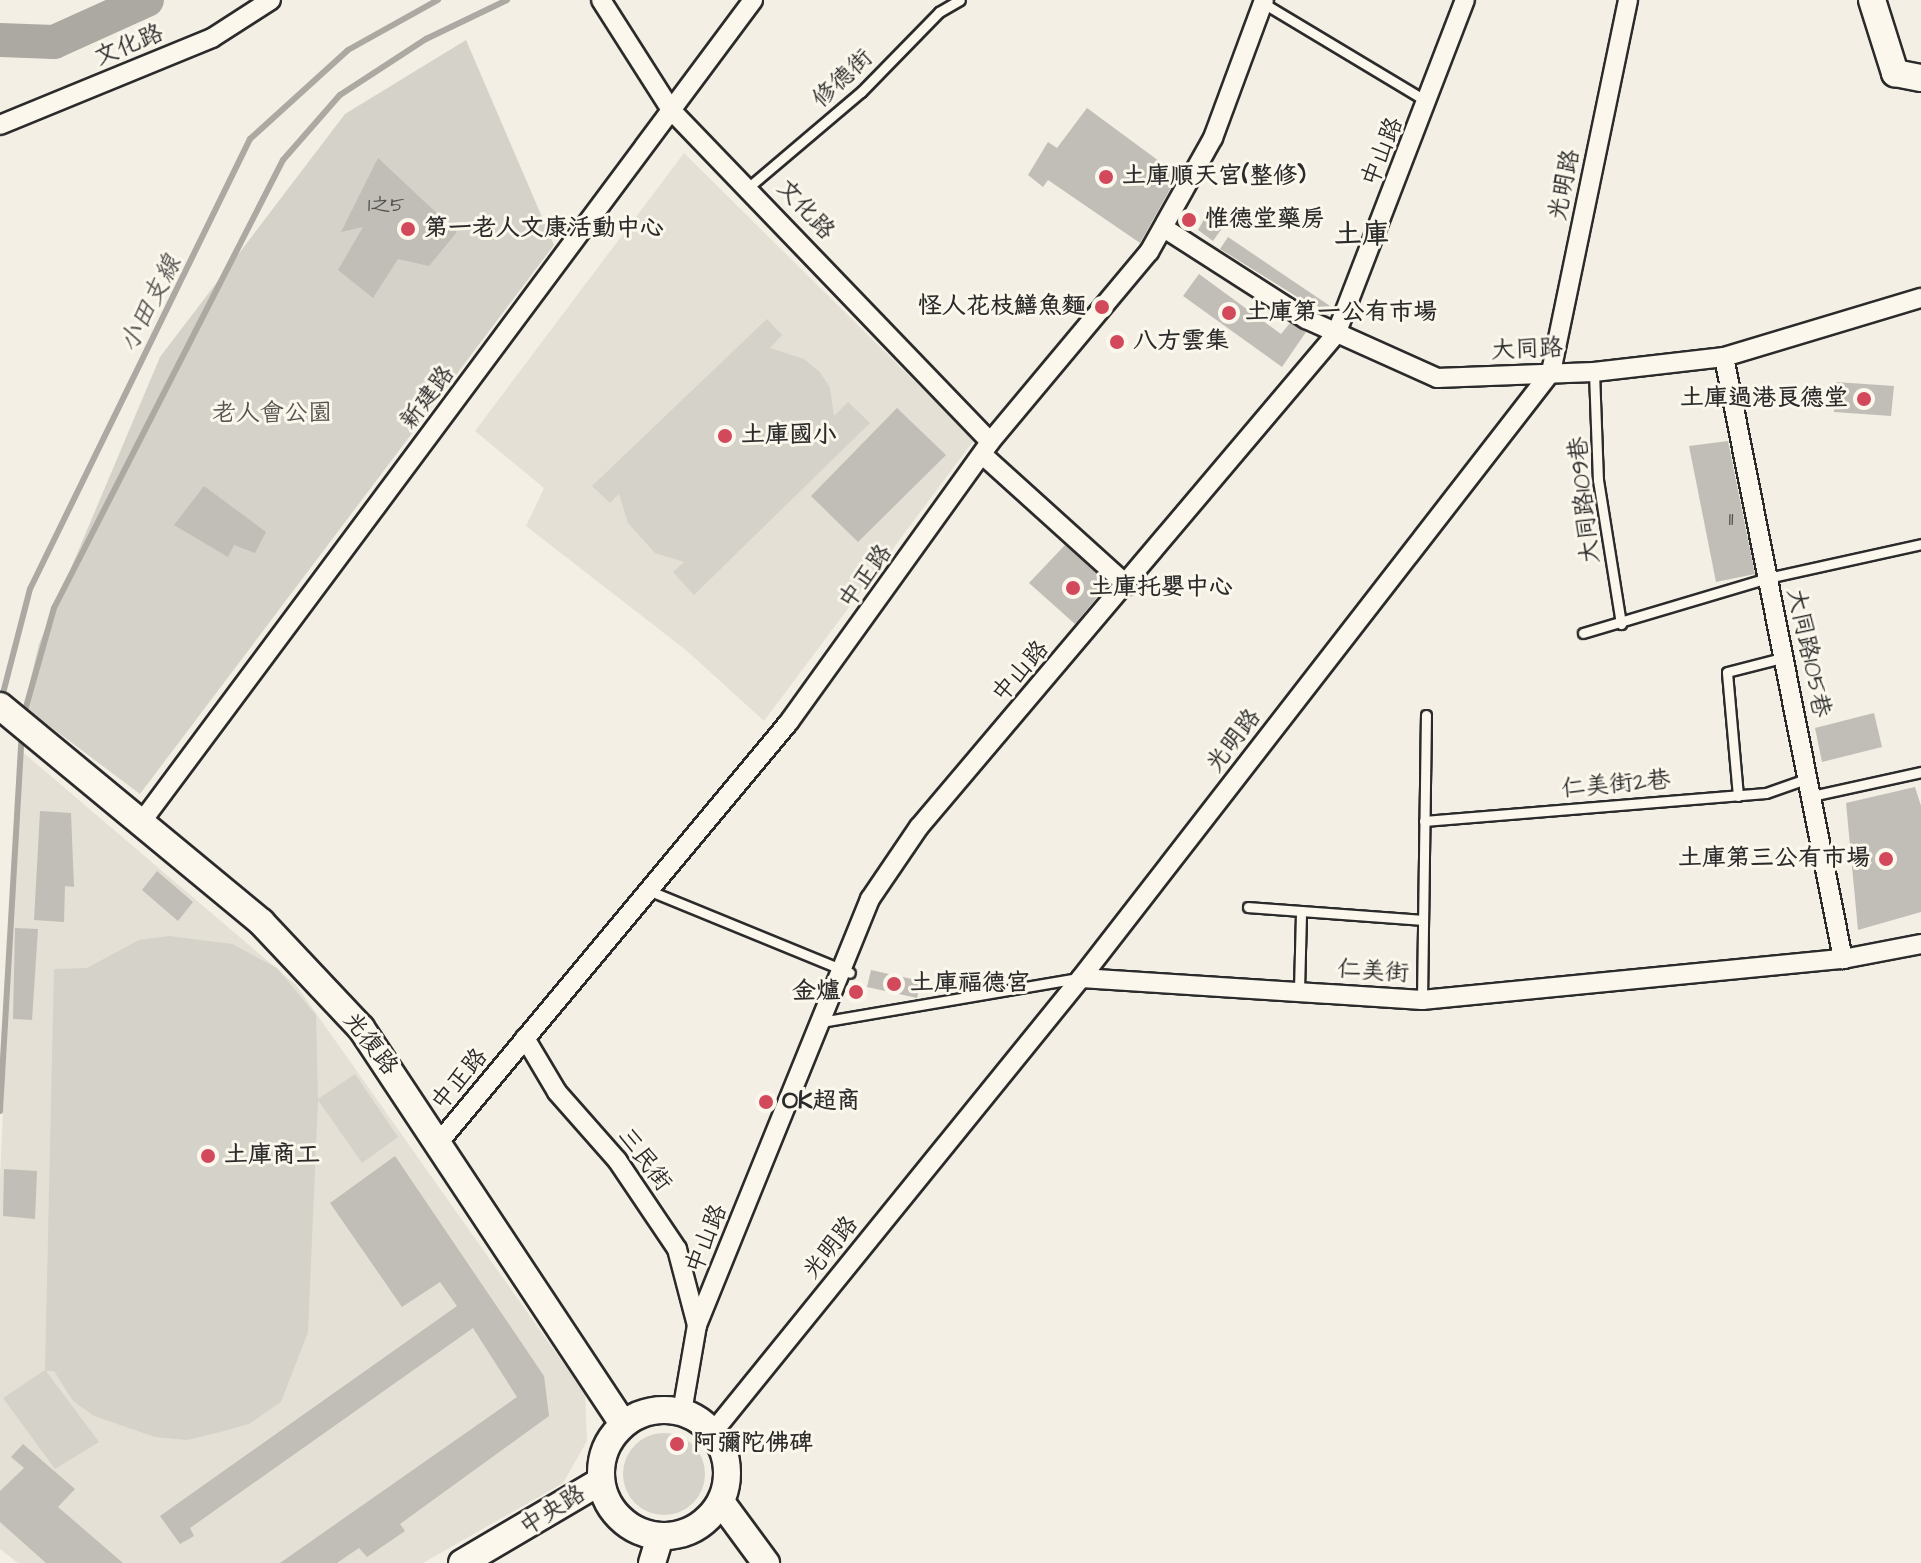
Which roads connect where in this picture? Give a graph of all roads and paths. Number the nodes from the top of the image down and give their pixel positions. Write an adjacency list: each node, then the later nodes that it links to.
1 (271, 0): 12 (street, 文化路)
2 (601, 0): 11 (street, 文化路)
3 (753, 0): 11 (street, 新建路)
4 (960, 0): 13 (lane, 修德街)
5 (1465, 0): 10 (street, 中山路)
6 (1628, 0): 18 (street, 光明路)
7 (1872, 0): 9 (street)
8 (1264, 1): 10 (lane); 14 (street, 中正路)
9 (1921, 78)
10 (1429, 102): 16 (street, 中山路)
11 (671, 110): 13 (street, 文化路); 33 (street, 新建路)
12 (0, 125)
13 (750, 186): 20 (street, 文化路)
14 (1164, 228): 16 (street, 大同路); 20 (street, 中正路)
15 (1921, 298): 17 (street, 大同路)
16 (1336, 334): 18 (street, 大同路); 23 (street, 中山路)
17 (1724, 357): 19 (street, 大同路); 22 (street, 大同路105巷)
18 (1551, 372): 19 (street, 大同路); 41 (street, 光明路)
19 (1594, 372): 24 (lane, 大同路109巷)
20 (987, 449): 23 (street, 文化路); 34 (street, 中正路)
21 (1921, 544): 22 (lane)
22 (1768, 578): 24 (lane); 26 (street, 大同路105巷)
23 (1127, 585): 40 (street, 中山路)
24 (1621, 624): 25 (lane)
25 (1583, 633)
26 (1786, 657): 30 (street, 大同路105巷); 31 (lane)
27 (0, 706): 33 (street, 光復路)
28 (1426, 715): 32 (lane)
29 (1921, 772): 30 (lane, 仁美街2巷)
30 (1810, 787): 31 (lane, 仁美街2巷); 39 (street, 大同路105巷)
31 (1738, 796): 32 (lane, 仁美街2巷)
32 (1424, 821): 37 (lane)
33 (140, 824): 46 (street, 光復路)
34 (648, 890): 40 (lane); 45 (street, 中正路)
35 (1248, 907): 36 (lane)
36 (1301, 911): 37 (lane); 42 (lane)
37 (1423, 920): 43 (lane)
38 (1921, 944): 39 (street, 仁美街)
39 (1843, 959): 43 (street, 仁美街)
40 (848, 972): 44 (street, 中山路)
41 (1081, 978): 42 (street, 仁美街); 44 (lane, 仁美街); 50 (street, 光明路)
42 (1299, 990): 43 (street, 仁美街)
43 (1422, 1000)
44 (821, 1022): 47 (street, 中山路)
45 (525, 1038): 46 (street, 中正路); 47 (street, 三民街)
46 (440, 1141): 49 (street, 光復路)
47 (697, 1325): 48 (street, 中山路)
48 (682, 1412): 49 (street); 50 (street)
49 (623, 1424): 51 (street)
50 (713, 1432): 52 (street)
51 (601, 1481): 53 (street); 54 (street, 中央路)
52 (721, 1502): 53 (street); 56 (street)
53 (660, 1536): 55 (street)
54 (462, 1563)
55 (652, 1563)
56 (766, 1563)

